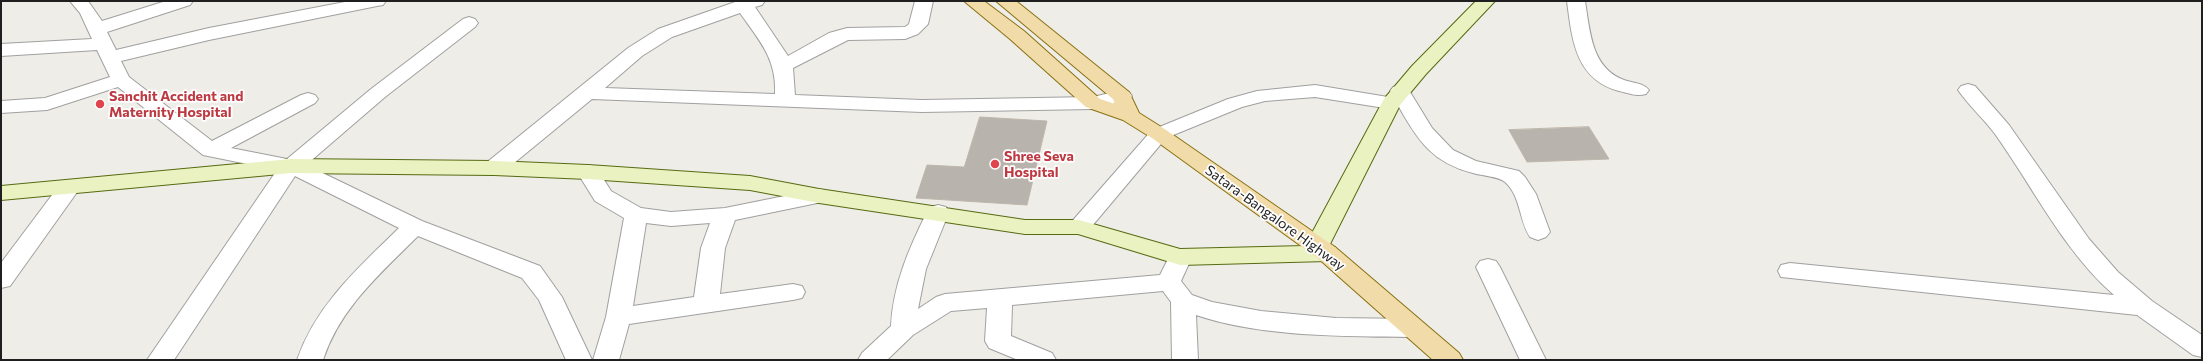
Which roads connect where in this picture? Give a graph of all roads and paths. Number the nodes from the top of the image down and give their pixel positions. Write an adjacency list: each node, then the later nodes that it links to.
1 (79, 1): 12 (street)
2 (184, 1): 12 (street)
3 (377, 1): 10 (street)
4 (924, 1): 14 (street)
5 (973, 1): 22 (main road)
6 (1005, 1): 23 (main road, Satara-Bangalore Highway)
7 (1486, 1): 19 (street)
8 (1576, 1): 16 (street)
9 (750, 3): 14 (street); 18 (street)
10 (320, 6): 12 (street)
11 (469, 23): 27 (street)
12 (104, 43): 13 (street); 15 (street)
13 (1, 50)
14 (783, 66): 21 (street)
15 (121, 80): 24 (street); 26 (street)
16 (1639, 90)
17 (1968, 90): 48 (street)
18 (587, 93): 21 (street); 28 (street)
19 (1396, 97): 25 (street); 38 (street); 39 (street)
20 (308, 99): 26 (street)
21 (786, 101): 22 (street)
22 (1093, 104): 23 (street)
23 (1126, 106): 25 (main road, Satara-Bangalore Highway)
24 (1, 107)
25 (1159, 134): 37 (street); 39 (main road, Satara-Bangalore Highway)
26 (210, 150): 27 (street)
27 (291, 166): 28 (street); 30 (street); 36 (street); 53 (street)
28 (494, 168): 29 (street)
29 (588, 172): 32 (street); 34 (street)
30 (69, 188): 31 (street); 43 (street)
31 (1, 193)
32 (819, 196): 33 (street); 35 (street)
33 (938, 212): 37 (street); 51 (street)
34 (636, 215): 35 (street); 49 (street)
35 (725, 215): 47 (street)
36 (414, 226): 54 (street); 55 (street)
37 (1079, 227): 40 (street)
38 (1538, 232)
39 (1322, 249): 40 (street); 50 (main road, Satara-Bangalore Highway)
40 (1180, 257): 45 (street)
41 (1488, 267): 61 (street)
42 (1790, 271): 48 (street)
43 (1, 280)
44 (793, 292): 47 (street)
45 (1176, 292): 46 (street); 50 (street); 59 (street)
46 (1000, 298): 51 (street); 58 (street)
47 (706, 304): 49 (street)
48 (2143, 307): 52 (street)
49 (620, 317): 56 (street)
50 (1411, 328): 60 (main road, Satara-Bangalore Highway)
51 (904, 329): 57 (street)
52 (2202, 348)
53 (160, 360)
54 (310, 360)
55 (579, 360)
56 (606, 360)
57 (871, 360)
58 (1043, 360)
59 (1185, 360)
60 (1450, 360)
61 (1533, 360)

